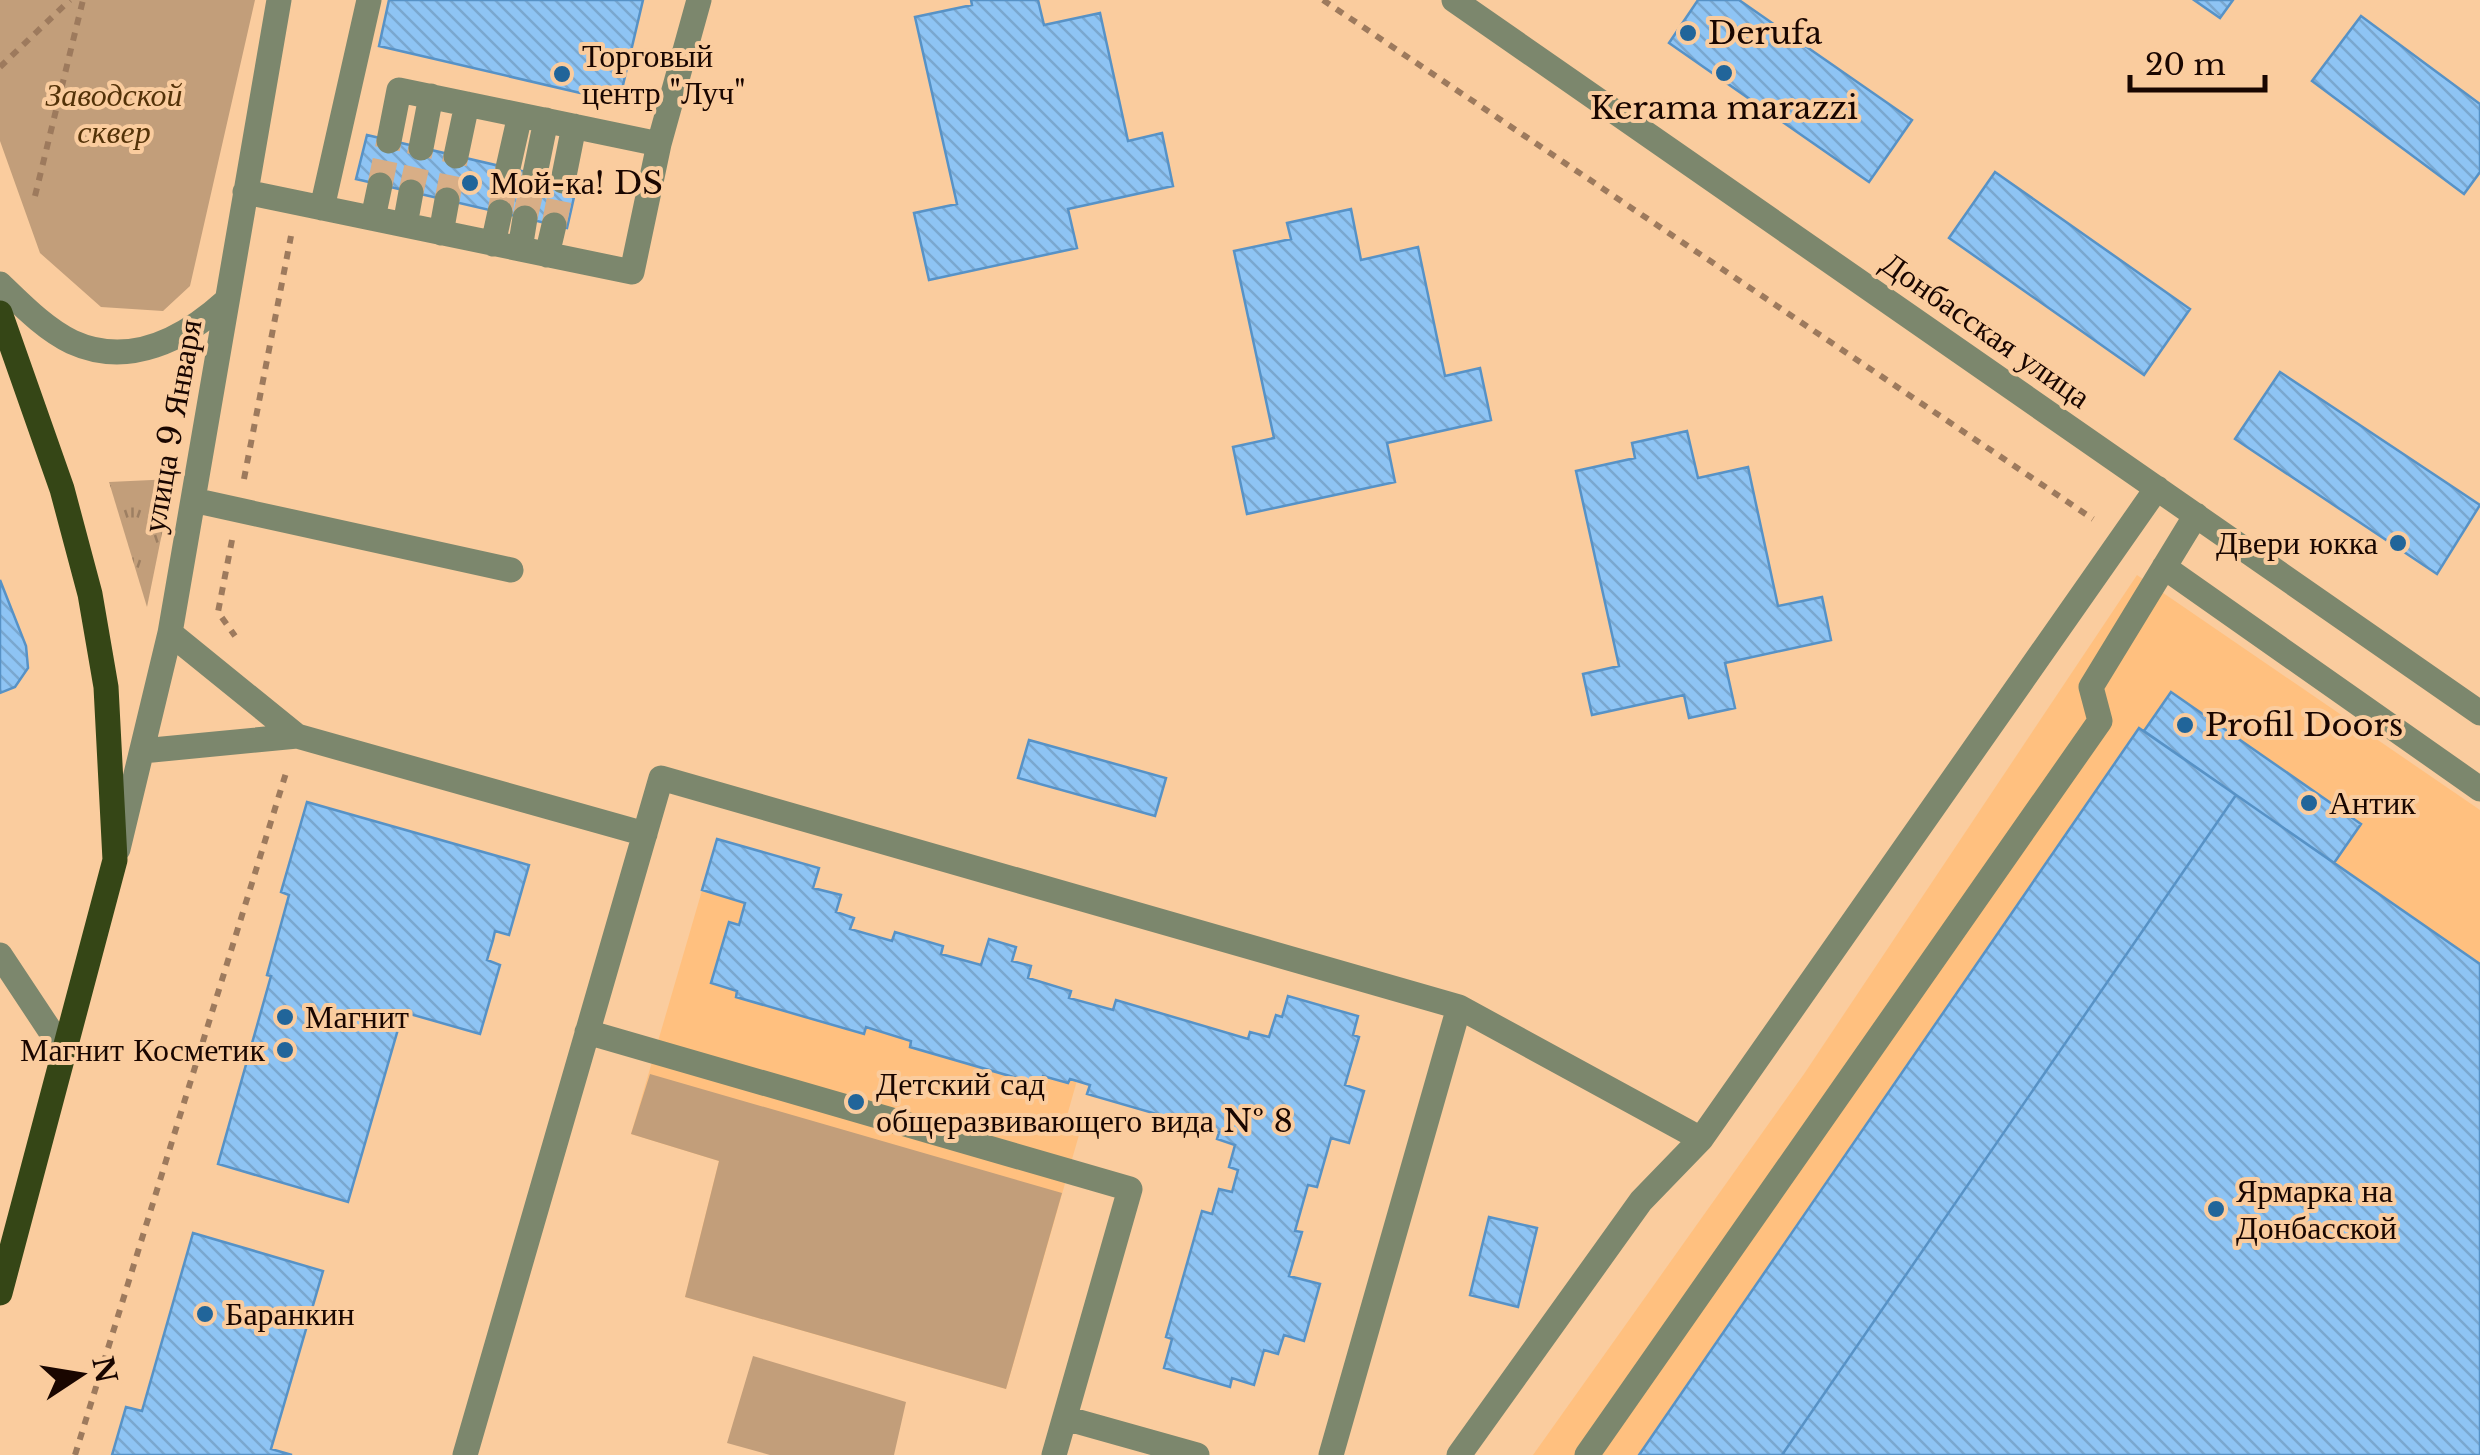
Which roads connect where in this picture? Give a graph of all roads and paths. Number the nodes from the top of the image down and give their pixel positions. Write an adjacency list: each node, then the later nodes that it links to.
1 (70, 0): 8 (path)
2 (82, 0): 24 (path)
3 (279, 0): 22 (street, улица 9 Января)
4 (370, 0): 26 (street)
5 (700, 0): 15 (street)
6 (1322, 0): 42 (path)
7 (1454, 0): 39 (street, Донбасская улица)
8 (0, 67)
9 (431, 96): 10 (street); 14 (street); 16 (street)
10 (467, 104): 11 (street); 17 (street)
11 (520, 115): 12 (street); 18 (street)
12 (546, 120): 13 (street); 19 (street)
13 (574, 126): 15 (street); 20 (street)
14 (389, 141)
15 (659, 144): 35 (street)
16 (421, 148)
17 (456, 156)
18 (508, 168)
19 (535, 174)
20 (563, 181)
21 (380, 185): 28 (street)
22 (245, 192): 26 (street); 37 (street, улица 9 Января)
23 (411, 192): 30 (street)
24 (35, 196)
25 (448, 200): 32 (street)
26 (322, 208): 28 (street)
27 (500, 212): 33 (street)
28 (374, 218): 30 (street)
29 (525, 218): 34 (street)
30 (404, 225): 32 (street)
31 (554, 225): 35 (street)
32 (440, 232): 33 (street)
33 (493, 244): 34 (street)
34 (520, 249): 35 (street)
35 (548, 255)
36 (0, 284): 37 (street)
37 (226, 301): 40 (street, улица 9 Января)
38 (0, 313): 51 (main road, улица 9 Января)
39 (2157, 488): 41 (street, Донбасская улица); 42 (street)
40 (193, 500): 44 (street); 45 (street, улица 9 Января)
41 (2196, 515): 43 (street); 46 (street, Донбасская улица)
42 (2122, 538): 56 (street)
43 (2164, 568): 49 (street); 64 (street)
44 (512, 570)
45 (170, 633): 47 (street); 48 (street, улица 9 Января)
46 (2480, 714)
47 (297, 736): 48 (street); 50 (street)
48 (142, 751): 51 (street, улица 9 Января)
49 (2480, 789)
50 (645, 834): 53 (street); 54 (street)
51 (115, 860): 55 (main road, улица 9 Января)
52 (0, 955): 55 (street)
53 (1459, 1006): 56 (street); 62 (street)
54 (587, 1032): 58 (street); 59 (street)
55 (65, 1054): 57 (main road, улица 9 Января)
56 (1701, 1139): 63 (street)
57 (0, 1293)
58 (1064, 1418): 60 (street); 61 (street)
59 (465, 1455)
60 (1054, 1455)
61 (1197, 1455)
62 (1331, 1455)
63 (1459, 1455)
64 (1587, 1455)

